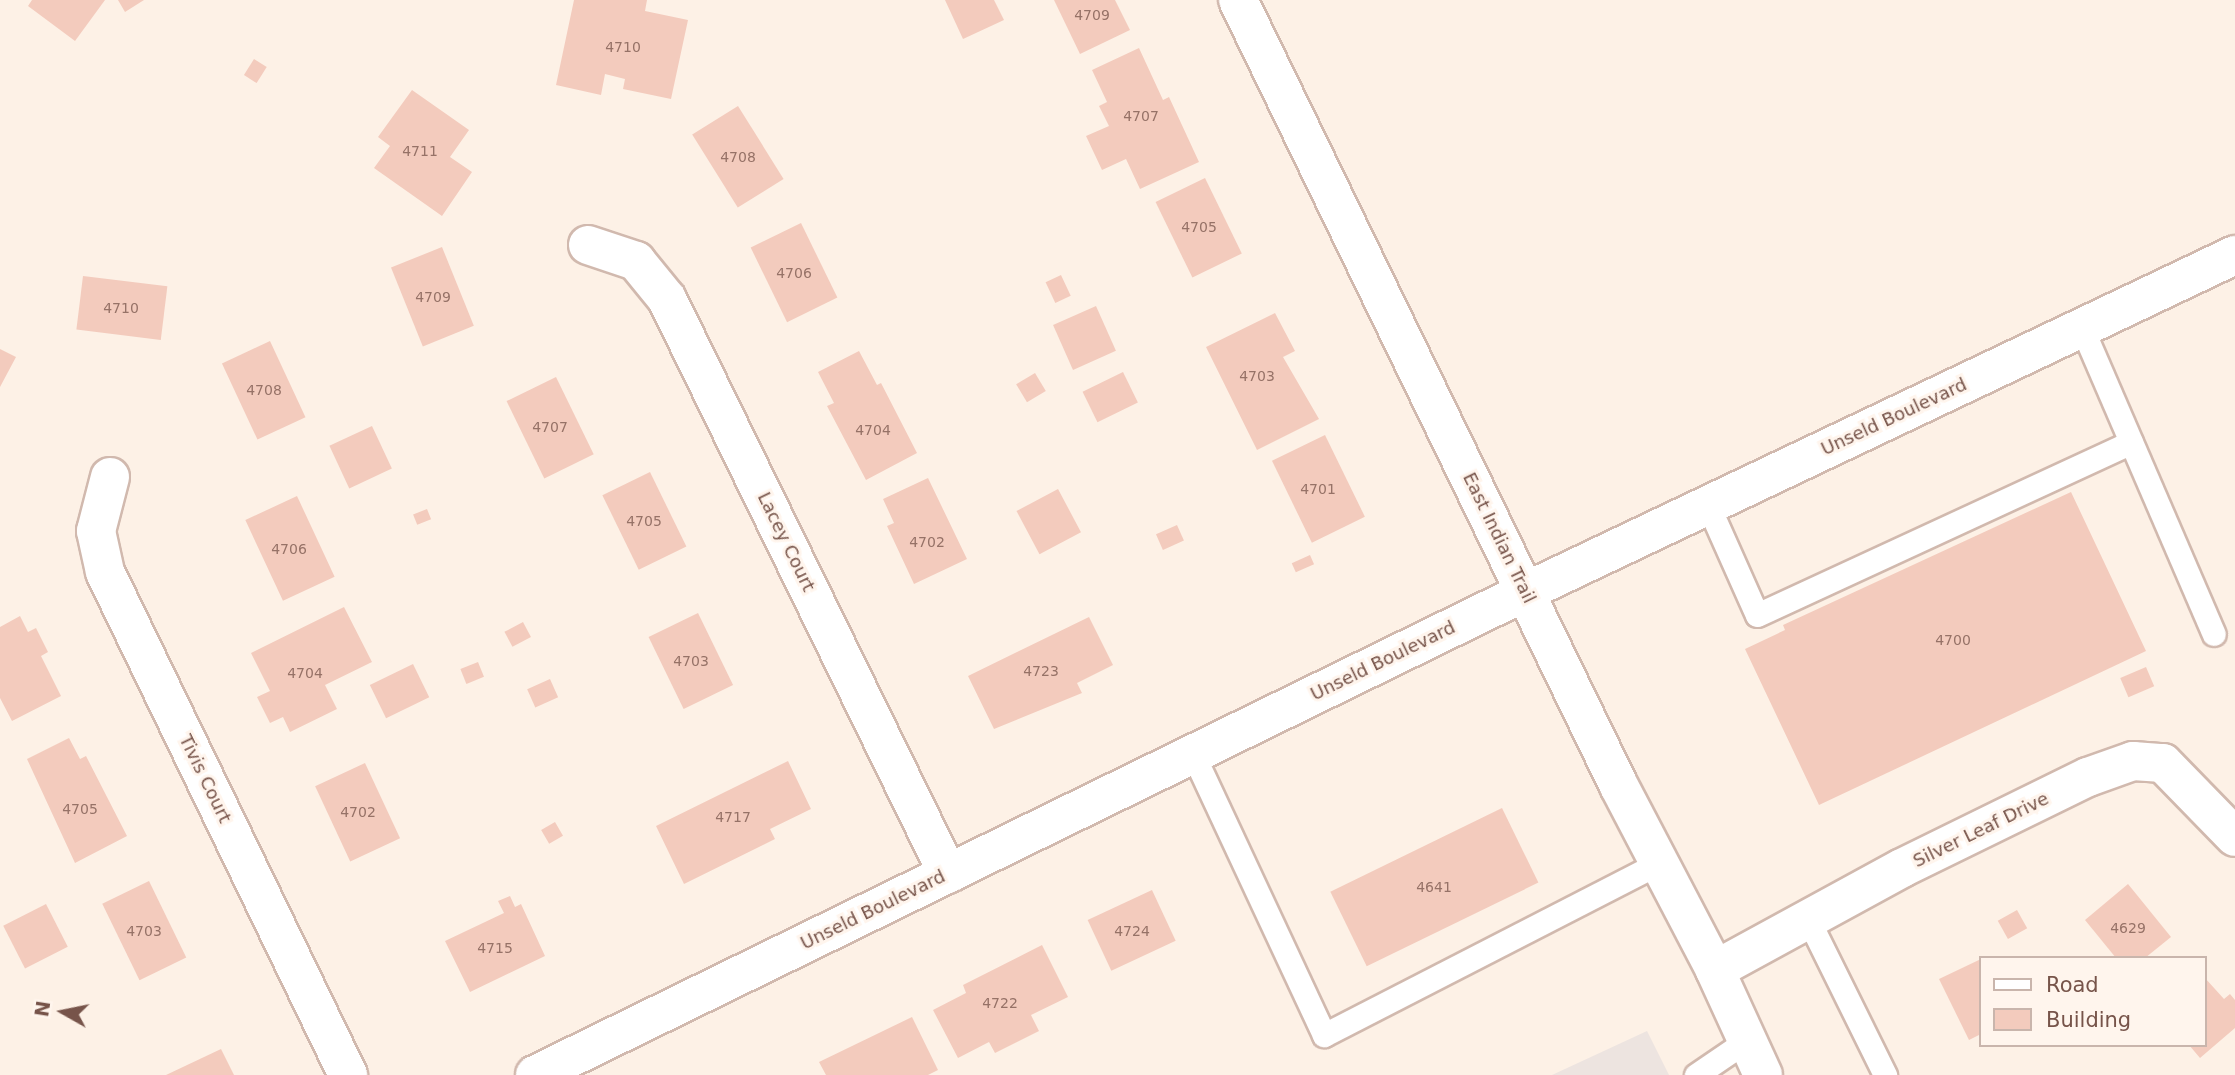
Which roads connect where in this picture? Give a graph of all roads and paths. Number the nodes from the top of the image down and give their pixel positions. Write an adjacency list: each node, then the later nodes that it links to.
1 (1238, 0): 8 (street, East Indian Trail)
2 (589, 245): 13 (street, Lacey Court)
3 (2235, 255): 4 (street, Unseld Boulevard)
4 (2082, 328): 5 (lane); 7 (street, Unseld Boulevard)
5 (2131, 442): 7 (lane); 9 (lane)
6 (110, 477): 17 (street, Tivis Court)
7 (1707, 505): 8 (street, Unseld Boulevard)
8 (1525, 592): 10 (street, Unseld Boulevard); 12 (street, East Indian Trail)
9 (2214, 634)
10 (1193, 754): 12 (lane); 13 (street, Unseld Boulevard)
11 (2235, 836): 14 (street, Silver Leaf Drive)
12 (1659, 863): 15 (street, East Indian Trail)
13 (948, 874): 18 (street, Unseld Boulevard)
14 (1809, 921): 15 (street, Silver Leaf Drive); 21 (lane)
15 (1715, 970): 16 (street, East Indian Trail)
16 (1746, 1041): 19 (lane); 20 (street, East Indian Trail)
17 (348, 1075)
18 (535, 1075)
19 (1696, 1075)
20 (1763, 1075)
21 (1885, 1075)

